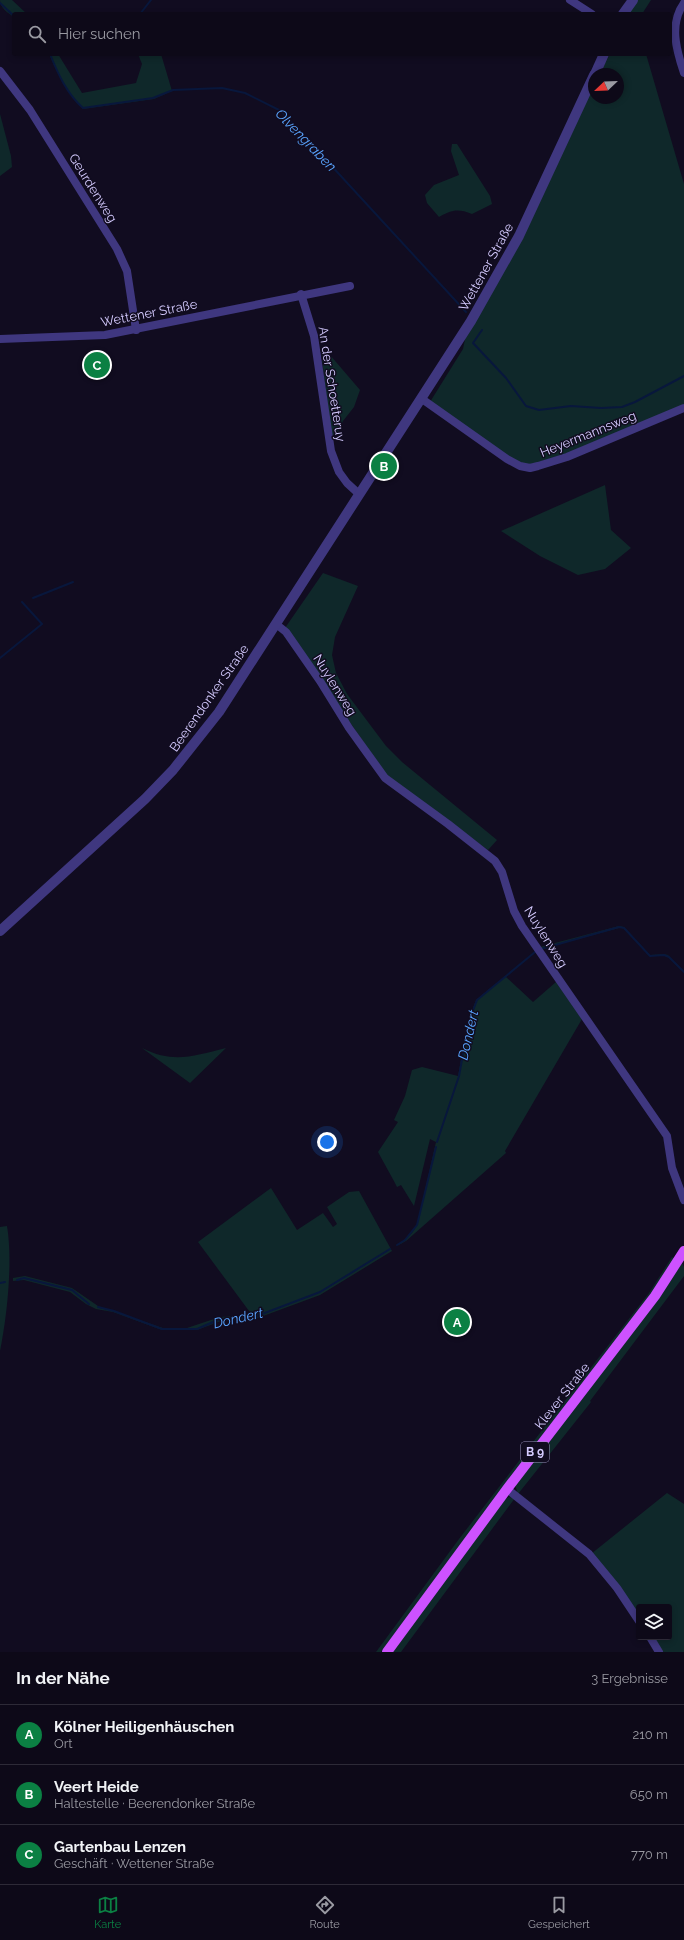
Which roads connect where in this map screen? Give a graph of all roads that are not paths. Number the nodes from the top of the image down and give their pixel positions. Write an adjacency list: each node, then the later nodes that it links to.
1 (633, 0): 5 (street)
2 (575, 2): 4 (street)
3 (684, 3): 9 (street)
4 (589, 12)
5 (624, 12)
6 (603, 56): 7 (street, Wettener Straße)
7 (597, 68)
8 (0, 71): 13 (street, Geurdenweg)
9 (684, 73)
10 (588, 88): 15 (street, Wettener Straße)
11 (350, 286): 12 (street)
12 (301, 294): 13 (street, Wettener Straße); 18 (street, An der Schoetteruy)
13 (136, 330): 14 (street, Wettener Straße)
14 (0, 339)
15 (422, 399): 16 (street, Heyermannsweg); 17 (street, Wettener Straße)
16 (684, 408)
17 (382, 461): 18 (street, Beerendonker Straße)
18 (359, 494): 19 (street, Beerendonker Straße)
19 (276, 624): 20 (street, Beerendonker Straße); 21 (street, Nuylenweg)
20 (0, 931)
21 (684, 1200)
22 (684, 1251): 23 (main road, Klever Straße / B 9)
23 (507, 1489): 24 (street); 26 (main road, Klever Straße / B 9)
24 (636, 1616)
25 (652, 1640): 27 (street)
26 (387, 1652)
27 (659, 1652)

